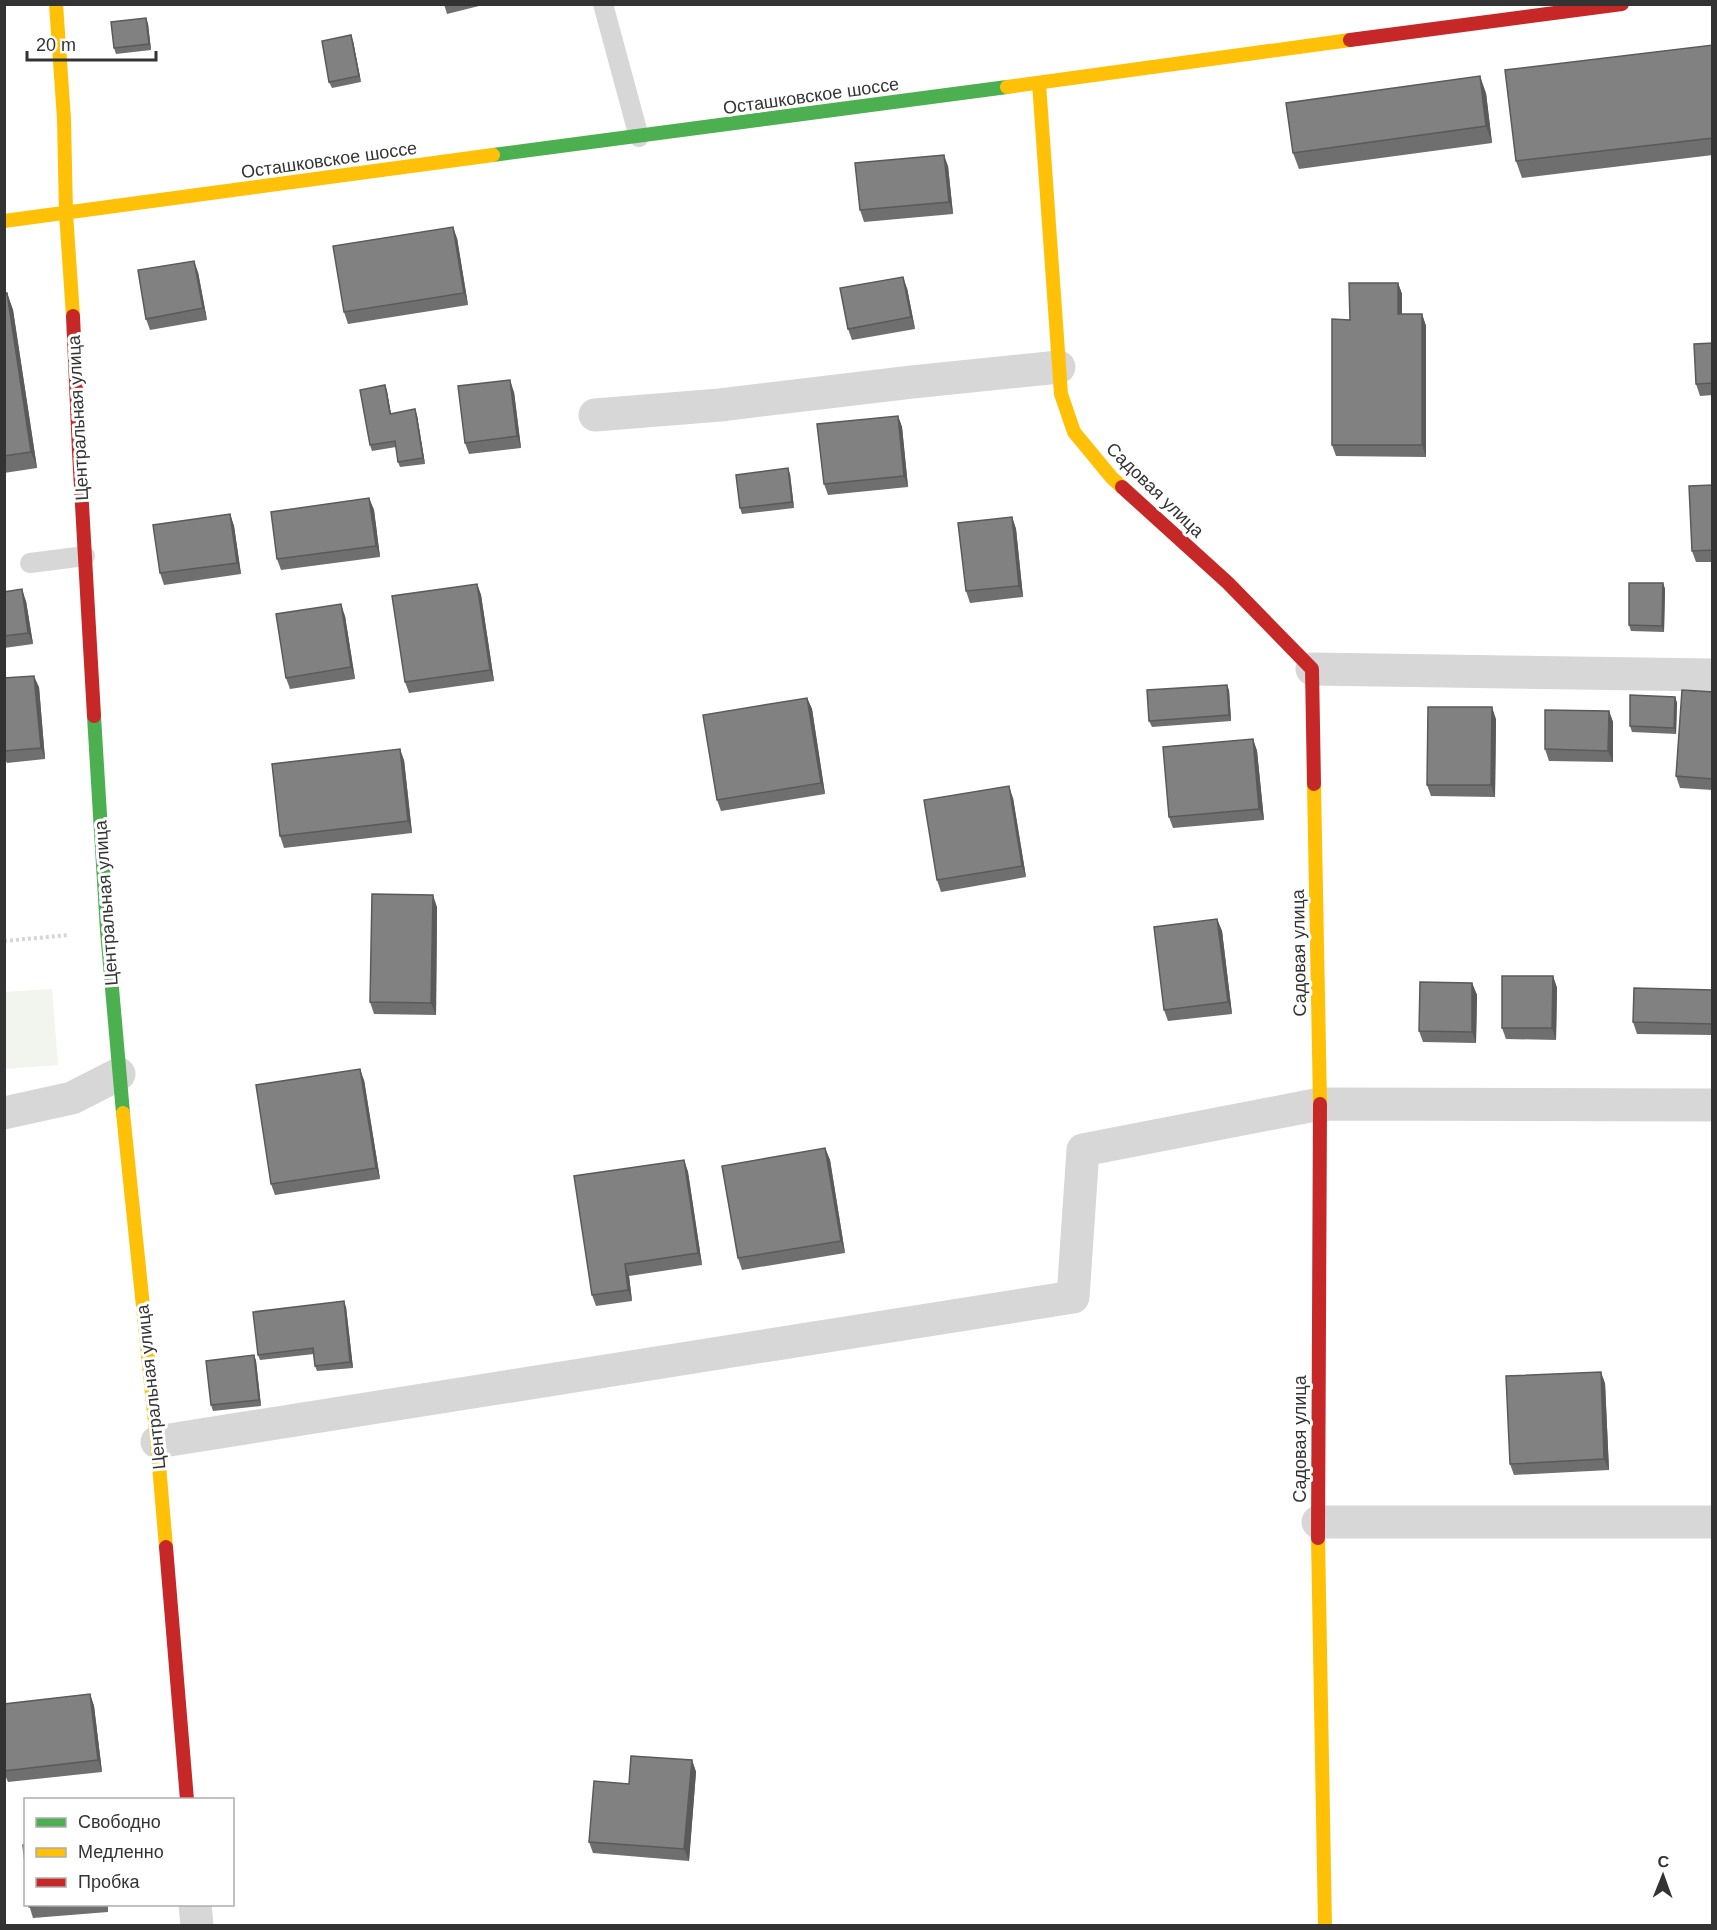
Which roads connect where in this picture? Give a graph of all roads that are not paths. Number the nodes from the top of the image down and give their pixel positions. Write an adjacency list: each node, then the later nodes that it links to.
1 (56, 4): 7 (street, Центральная улица)
2 (603, 4): 6 (lane)
3 (1622, 4): 4 (street, Осташковское шоссе)
4 (1513, 12): 5 (street, Осташковское шоссе)
5 (1039, 83): 6 (street, Осташковское шоссе); 9 (street, Садовая улица)
6 (639, 137): 7 (street, Осташковское шоссе)
7 (66, 213): 8 (street, Осташковское шоссе); 11 (street, Центральная улица)
8 (4, 221)
9 (1059, 367): 10 (street); 13 (street, Садовая улица)
10 (594, 415)
11 (85, 556): 12 (lane); 15 (street, Центральная улица)
12 (30, 563)
13 (1312, 669): 14 (street); 16 (street, Садовая улица)
14 (1713, 675)
15 (118, 1074): 18 (street); 19 (street, Центральная улица)
16 (1320, 1104): 17 (street); 19 (street); 20 (street, Садовая улица)
17 (1713, 1105)
18 (4, 1113)
19 (157, 1442): 22 (street, Центральная улица)
20 (1318, 1522): 21 (street); 25 (street, Садовая улица)
21 (1713, 1522)
22 (187, 1798)
23 (195, 1906): 24 (street)
24 (197, 1926)
25 (1325, 1926)

